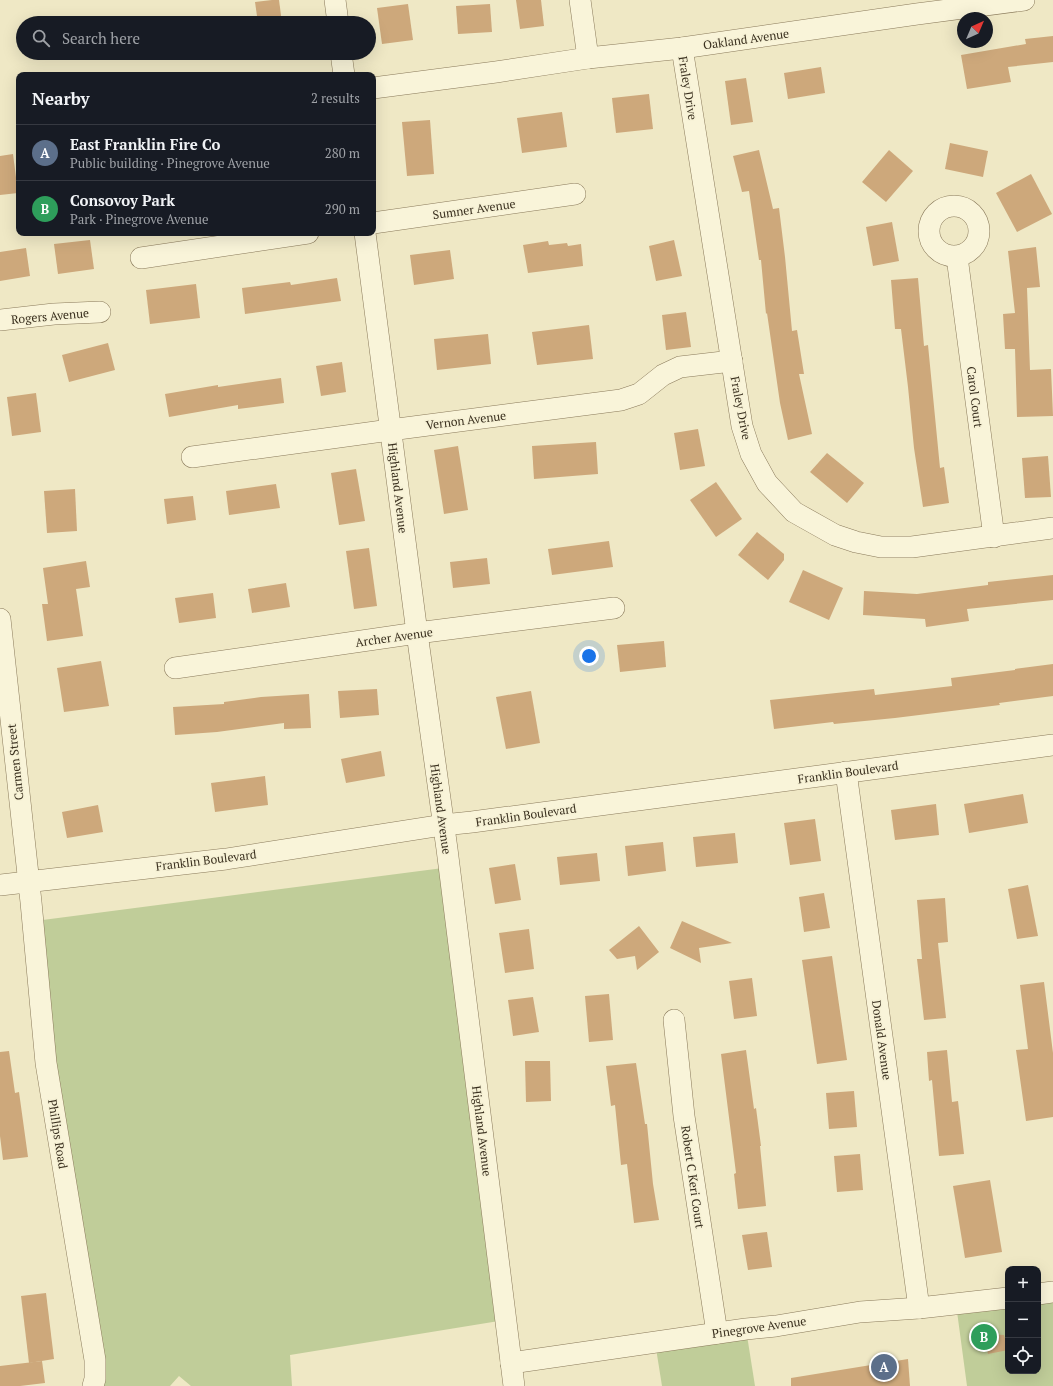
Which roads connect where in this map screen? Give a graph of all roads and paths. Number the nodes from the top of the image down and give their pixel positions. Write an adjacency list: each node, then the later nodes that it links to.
1 (335, 0): 4 (street)
2 (580, 0): 6 (street)
3 (1024, 0): 5 (street, Oakland Avenue)
4 (337, 16)
5 (682, 48): 6 (street, Oakland Avenue); 18 (street, Fraley Drive)
6 (588, 58): 9 (street, Oakland Avenue)
7 (342, 60): 8 (street)
8 (344, 72)
9 (376, 88)
10 (575, 194): 11 (street, Sumner Avenue)
11 (376, 223)
12 (288, 236): 15 (street)
13 (365, 236): 19 (street, Highland Avenue)
14 (957, 257): 22 (street, Carol Court)
15 (141, 258)
16 (100, 312): 17 (street, Rogers Avenue)
17 (0, 320)
18 (732, 361): 19 (street, Vernon Avenue); 22 (street, Fraley Drive)
19 (390, 430): 20 (street, Vernon Avenue); 25 (street, Highland Avenue)
20 (192, 457)
21 (1053, 528): 22 (street, Fraley Drive)
22 (994, 537)
23 (614, 608): 25 (street, Archer Avenue)
24 (0, 620): 30 (street, Carmen Street)
25 (417, 633): 26 (street, Archer Avenue); 29 (street, Highland Avenue)
26 (175, 668)
27 (1053, 745): 28 (street, Franklin Boulevard)
28 (846, 772): 29 (street, Franklin Boulevard); 36 (street, Donald Avenue)
29 (443, 825): 30 (street, Franklin Boulevard); 38 (street, Highland Avenue)
30 (28, 881): 31 (street, Franklin Boulevard); 39 (street, Phillips Road)
31 (0, 885)
32 (674, 1020): 37 (street, Robert C Keri Court)
33 (1053, 1292): 34 (street)
34 (1041, 1294)
35 (1005, 1298): 36 (street, Pinegrove Avenue)
36 (919, 1308): 37 (street, Pinegrove Avenue)
37 (717, 1333): 38 (street, Pinegrove Avenue)
38 (511, 1363): 40 (street, Highland Avenue)
39 (93, 1386)
40 (514, 1386)

